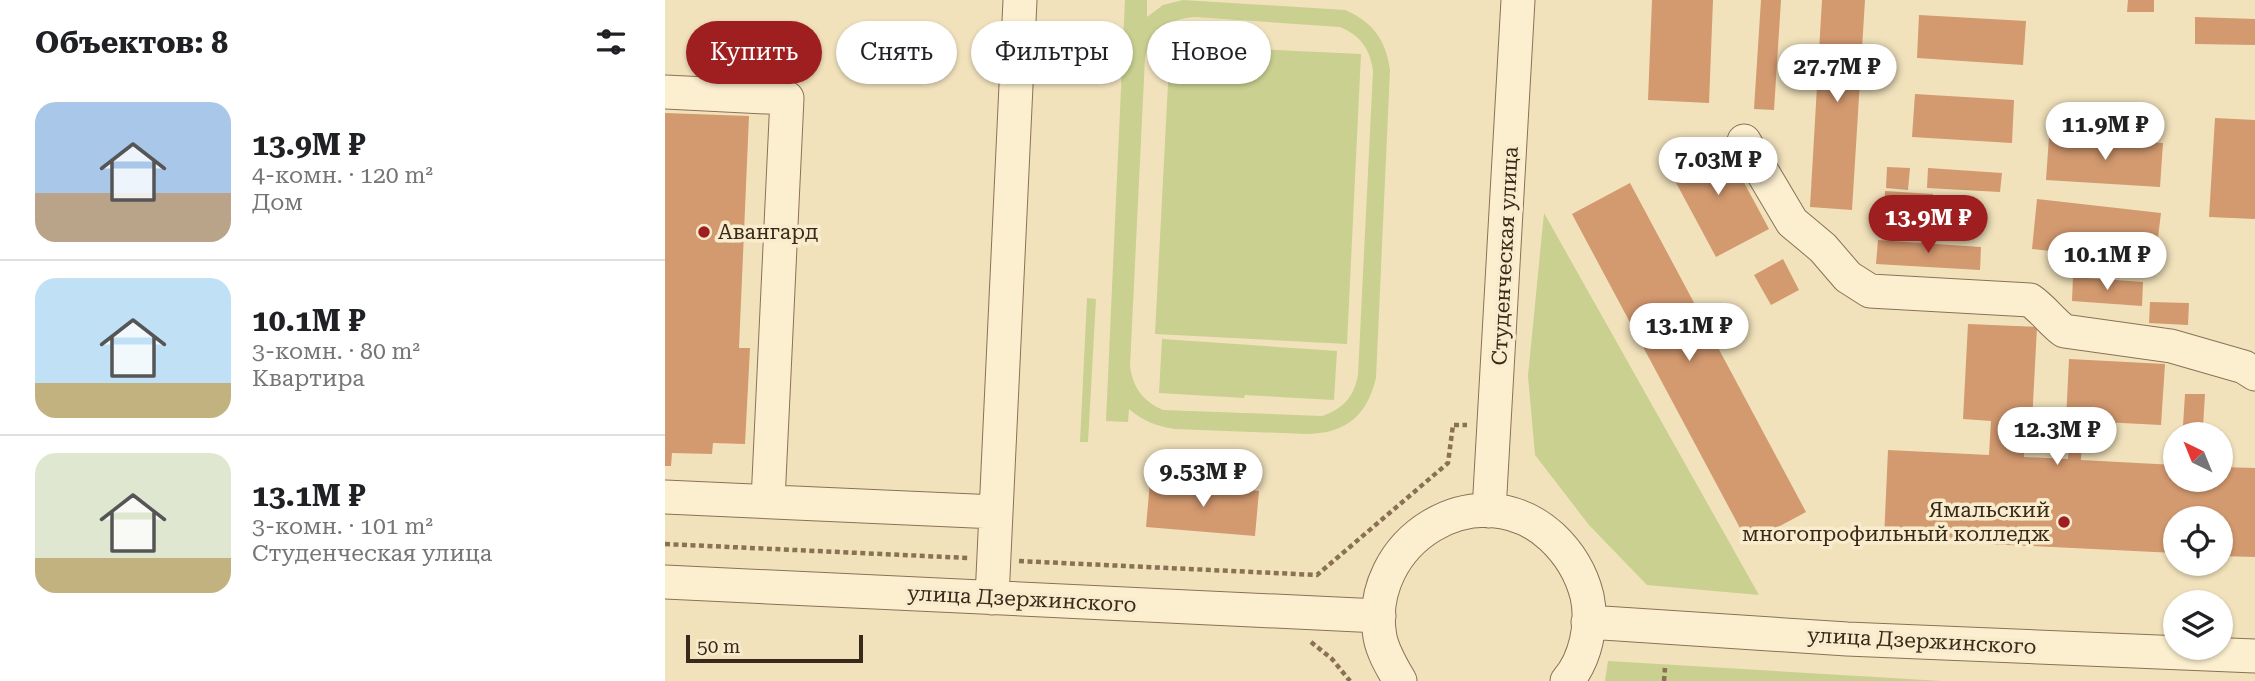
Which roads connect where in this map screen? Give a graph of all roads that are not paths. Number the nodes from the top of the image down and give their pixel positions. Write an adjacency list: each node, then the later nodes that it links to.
1 (1020, 0): 9 (street)
2 (1518, 0): 8 (street, Студенческая улица)
3 (665, 92): 7 (street)
4 (1744, 141): 5 (street)
5 (2255, 374)
6 (665, 497): 7 (street)
7 (768, 501): 9 (street)
8 (1489, 511): 12 (street); 13 (street)
9 (996, 512): 11 (street)
10 (665, 582): 11 (street, улица Дзержинского)
11 (992, 598): 12 (street, улица Дзержинского)
12 (1379, 616): 15 (street)
13 (1588, 622): 14 (street, улица Дзержинского); 16 (street)
14 (2255, 656)
15 (1400, 681)
16 (1567, 681)

